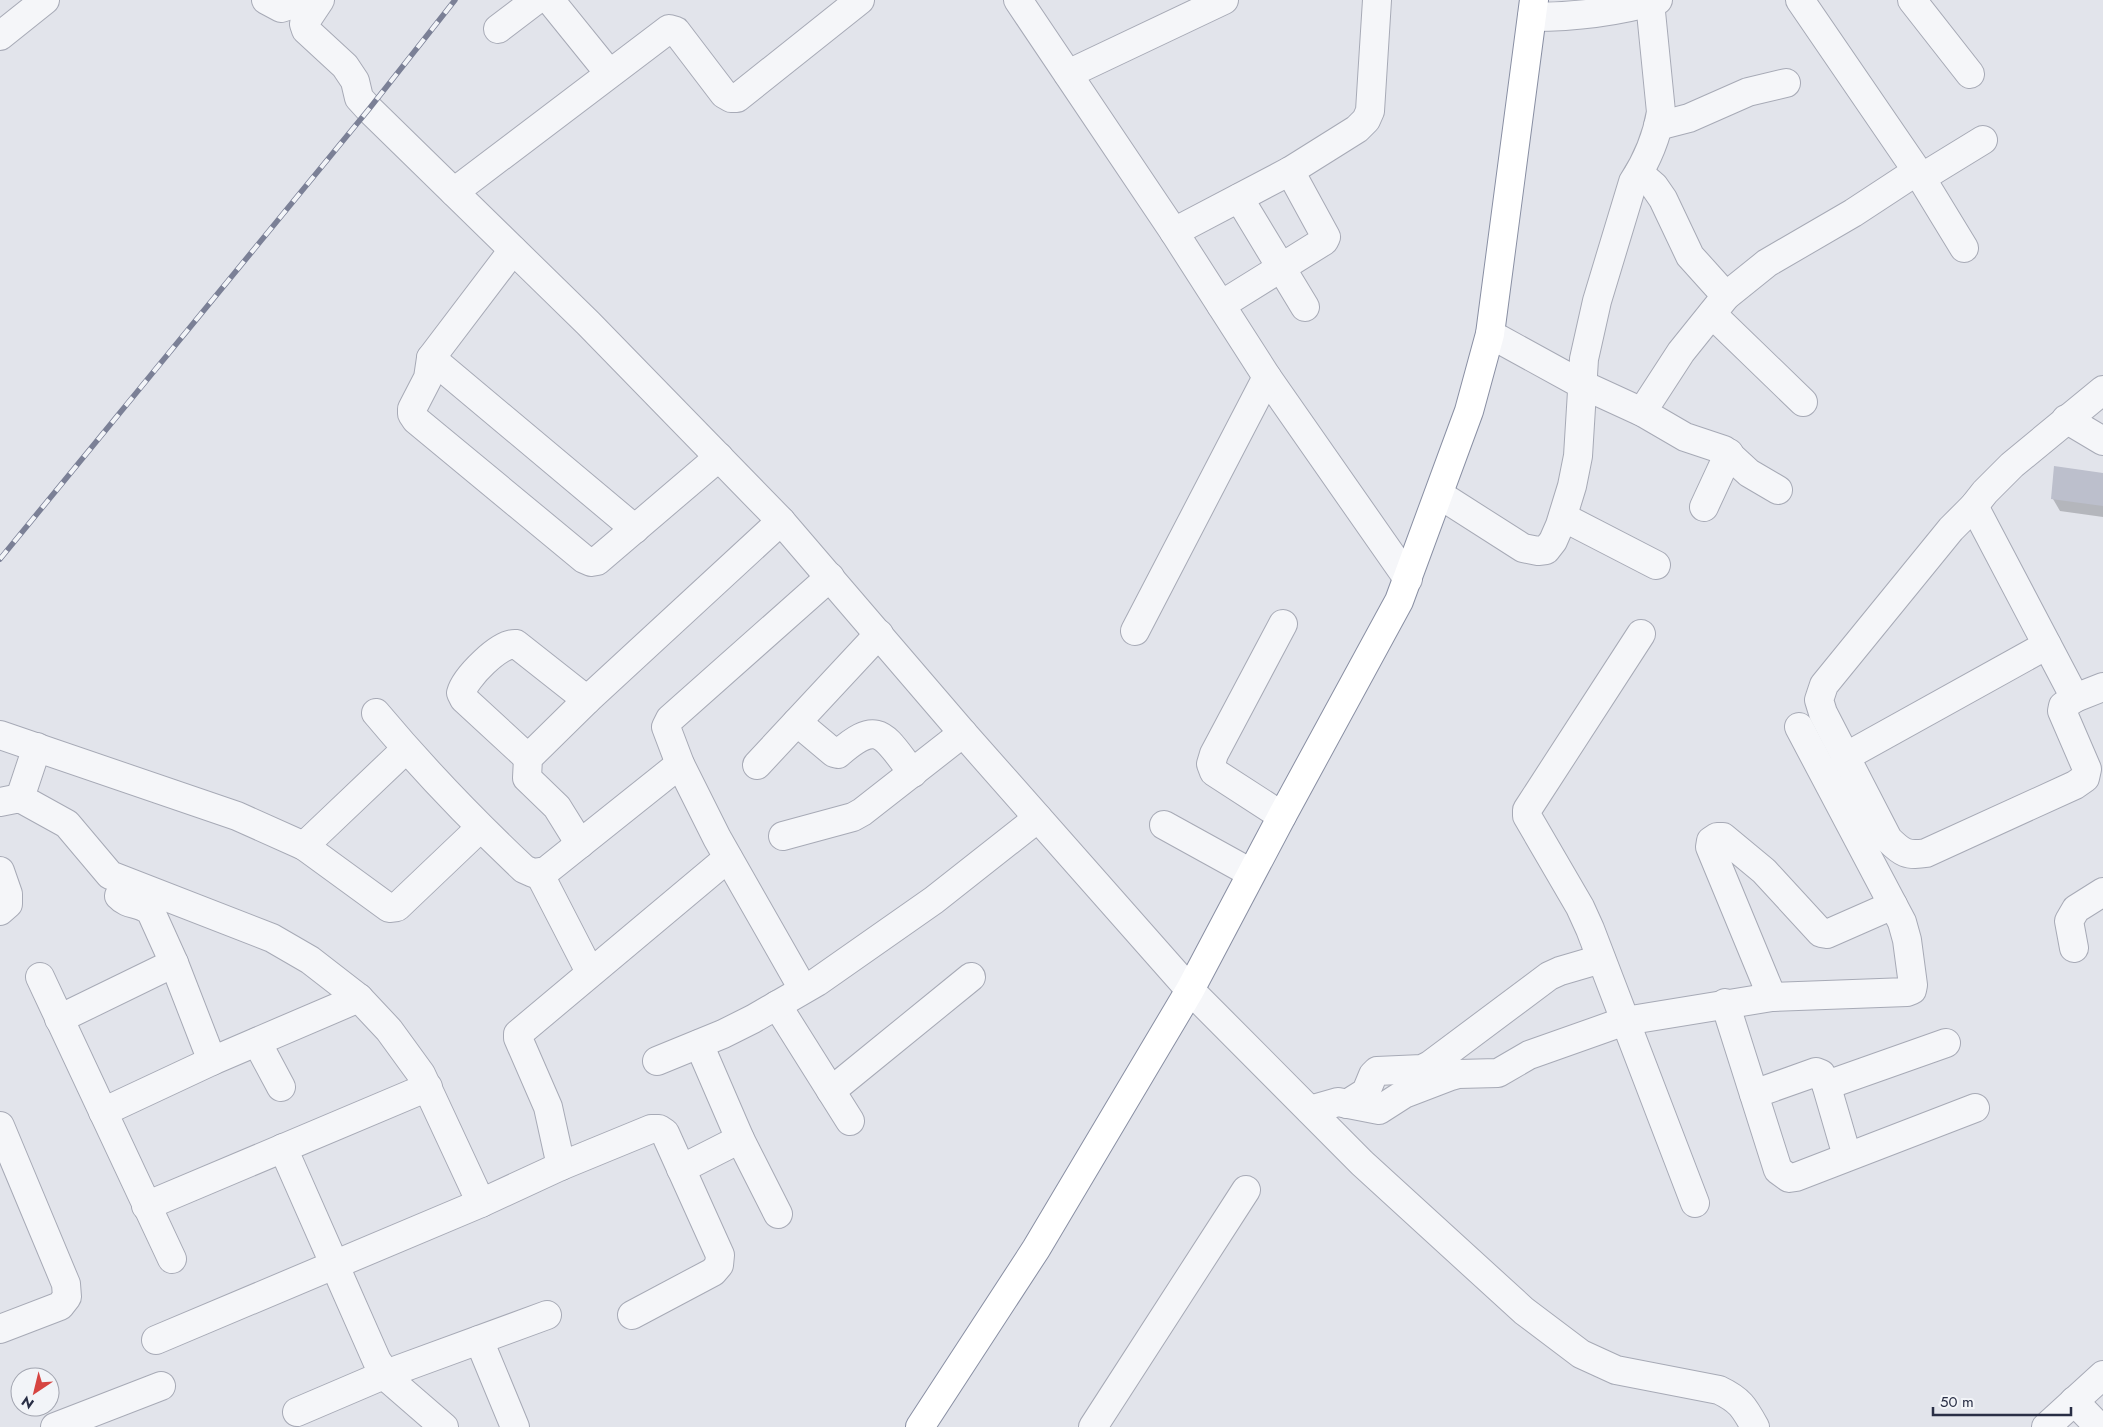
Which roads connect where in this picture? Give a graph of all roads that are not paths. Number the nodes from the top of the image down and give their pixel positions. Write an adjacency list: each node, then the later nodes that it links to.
1 (45, 0): 16 (street)
2 (266, 0): 3 (street)
3 (307, 0)
4 (320, 0): 26 (street)
5 (536, 0): 15 (street)
6 (550, 0): 17 (street)
7 (860, 0): 17 (street)
8 (1018, 0): 18 (street)
9 (1224, 0): 18 (street)
10 (1377, 0): 23 (street)
11 (1800, 0): 25 (street)
12 (1912, 0): 19 (street)
13 (1654, 1): 14 (street); 21 (street)
14 (1533, 8): 35 (highway)
15 (498, 29)
16 (0, 36)
17 (609, 73): 26 (street)
18 (1068, 74): 28 (street)
19 (1970, 74)
20 (1786, 83): 21 (street)
21 (1658, 126): 24 (street)
22 (1983, 140): 25 (street)
23 (1290, 171): 27 (street); 31 (street)
24 (1639, 173): 33 (street); 38 (street)
25 (1919, 174): 29 (street); 33 (street)
26 (454, 192): 30 (street)
27 (1239, 198): 28 (street); 31 (street)
28 (1174, 232): 32 (street)
29 (1964, 248)
30 (513, 250): 36 (street); 45 (street)
31 (1280, 267): 32 (street); 34 (street)
32 (1221, 305): 37 (street)
33 (1719, 305): 40 (street); 41 (street)
34 (1305, 307)
35 (1490, 334): 38 (street); 47 (highway)
36 (431, 358): 52 (street); 52 (street)
37 (1268, 377): 55 (street); 57 (street)
38 (1581, 384): 41 (street); 50 (street)
39 (2103, 390): 42 (street)
40 (1803, 402)
41 (1642, 412): 44 (street)
42 (2066, 419): 43 (street); 48 (street)
43 (2103, 441)
44 (1729, 453): 46 (street); 49 (street)
45 (719, 457): 51 (street); 52 (street)
46 (1778, 490)
47 (1440, 495): 50 (street); 55 (highway)
48 (1974, 506): 60 (street); 71 (street)
49 (1704, 507)
50 (1563, 517): 53 (street)
51 (781, 521): 54 (street); 63 (street)
52 (635, 529)
53 (1656, 565)
54 (830, 577): 58 (street); 73 (street)
55 (1408, 579): 77 (highway)
56 (1283, 624): 77 (street)
57 (1135, 630)
58 (879, 634): 65 (street); 67 (street)
59 (1641, 634): 93 (street)
60 (2047, 645): 62 (street); 71 (street)
61 (2103, 687): 62 (street)
62 (2075, 698): 71 (street)
63 (587, 700): 72 (street); 72 (street)
64 (376, 713): 70 (street)
65 (797, 722): 74 (street); 75 (street)
66 (1799, 727): 90 (street)
67 (963, 733): 75 (street); 78 (street)
68 (0, 735): 69 (street)
69 (37, 747): 76 (street); 83 (street)
70 (406, 749): 80 (street); 83 (street)
71 (1845, 757)
72 (528, 758): 82 (street)
73 (680, 764): 82 (street); 84 (street)
74 (756, 765)
75 (913, 773): 81 (street)
76 (10, 800): 88 (street)
77 (1282, 816): 87 (highway)
78 (1038, 818): 98 (street); 99 (street)
79 (1164, 825): 87 (street)
80 (480, 828): 83 (street); 86 (street)
81 (783, 836)
82 (580, 844): 86 (street)
83 (304, 846)
84 (728, 858): 95 (street); 98 (street)
85 (0, 871): 91 (street)
86 (539, 873): 95 (street)
87 (1251, 873): 99 (highway)
88 (110, 875): 94 (street); 101 (street)
89 (2103, 892): 92 (street)
90 (1893, 905): 100 (street); 100 (street)
91 (0, 911)
92 (2074, 948)
93 (1601, 959): 105 (street); 116 (street)
94 (174, 963): 104 (street); 109 (street)
95 (590, 972): 125 (street)
96 (40, 977): 104 (street)
97 (971, 977): 114 (street)
98 (803, 989): 103 (street)
99 (1190, 990): 118 (street); 147 (highway)
100 (1772, 997): 102 (street)
101 (359, 998): 106 (street); 113 (street)
102 (1725, 1003): 105 (street); 115 (street)
103 (777, 1005): 108 (street); 114 (street)
104 (59, 1019): 119 (street)
105 (1625, 1021): 116 (street); 129 (street)
106 (257, 1042): 109 (street); 112 (street)
107 (1946, 1043): 111 (street)
108 (698, 1044): 110 (street); 122 (street)
109 (212, 1061): 119 (street)
110 (657, 1061)
111 (1826, 1084): 115 (street); 124 (street)
112 (281, 1087)
113 (428, 1087): 123 (street); 128 (street)
114 (831, 1091): 120 (street)
115 (1754, 1094): 124 (street)
116 (1347, 1104): 118 (street)
117 (1974, 1108): 124 (street)
118 (1310, 1110): 149 (street)
119 (103, 1112): 130 (street)
120 (850, 1121)
121 (0, 1126): 136 (street)
122 (740, 1139): 126 (street); 131 (street)
123 (283, 1148): 130 (street); 133 (street)
124 (1847, 1156)
125 (561, 1166): 126 (street); 128 (street)
126 (681, 1169): 134 (street)
127 (1246, 1190): 148 (street)
128 (481, 1203): 133 (street)
129 (1695, 1203)
130 (146, 1206): 132 (street)
131 (778, 1214)
132 (172, 1259)
133 (334, 1266): 137 (street); 139 (street)
134 (632, 1315)
135 (547, 1316): 138 (street)
136 (0, 1329)
137 (156, 1340)
138 (479, 1340): 139 (street); 146 (street)
139 (386, 1374): 143 (street); 145 (street)
140 (2103, 1375): 142 (street)
141 (161, 1386): 144 (street)
142 (2074, 1401): 150 (street); 151 (street)
143 (297, 1412)
144 (55, 1427)
145 (444, 1427)
146 (515, 1427)
147 (920, 1427)
148 (1093, 1427)
149 (1755, 1427)
150 (2046, 1427)
151 (2098, 1427)

